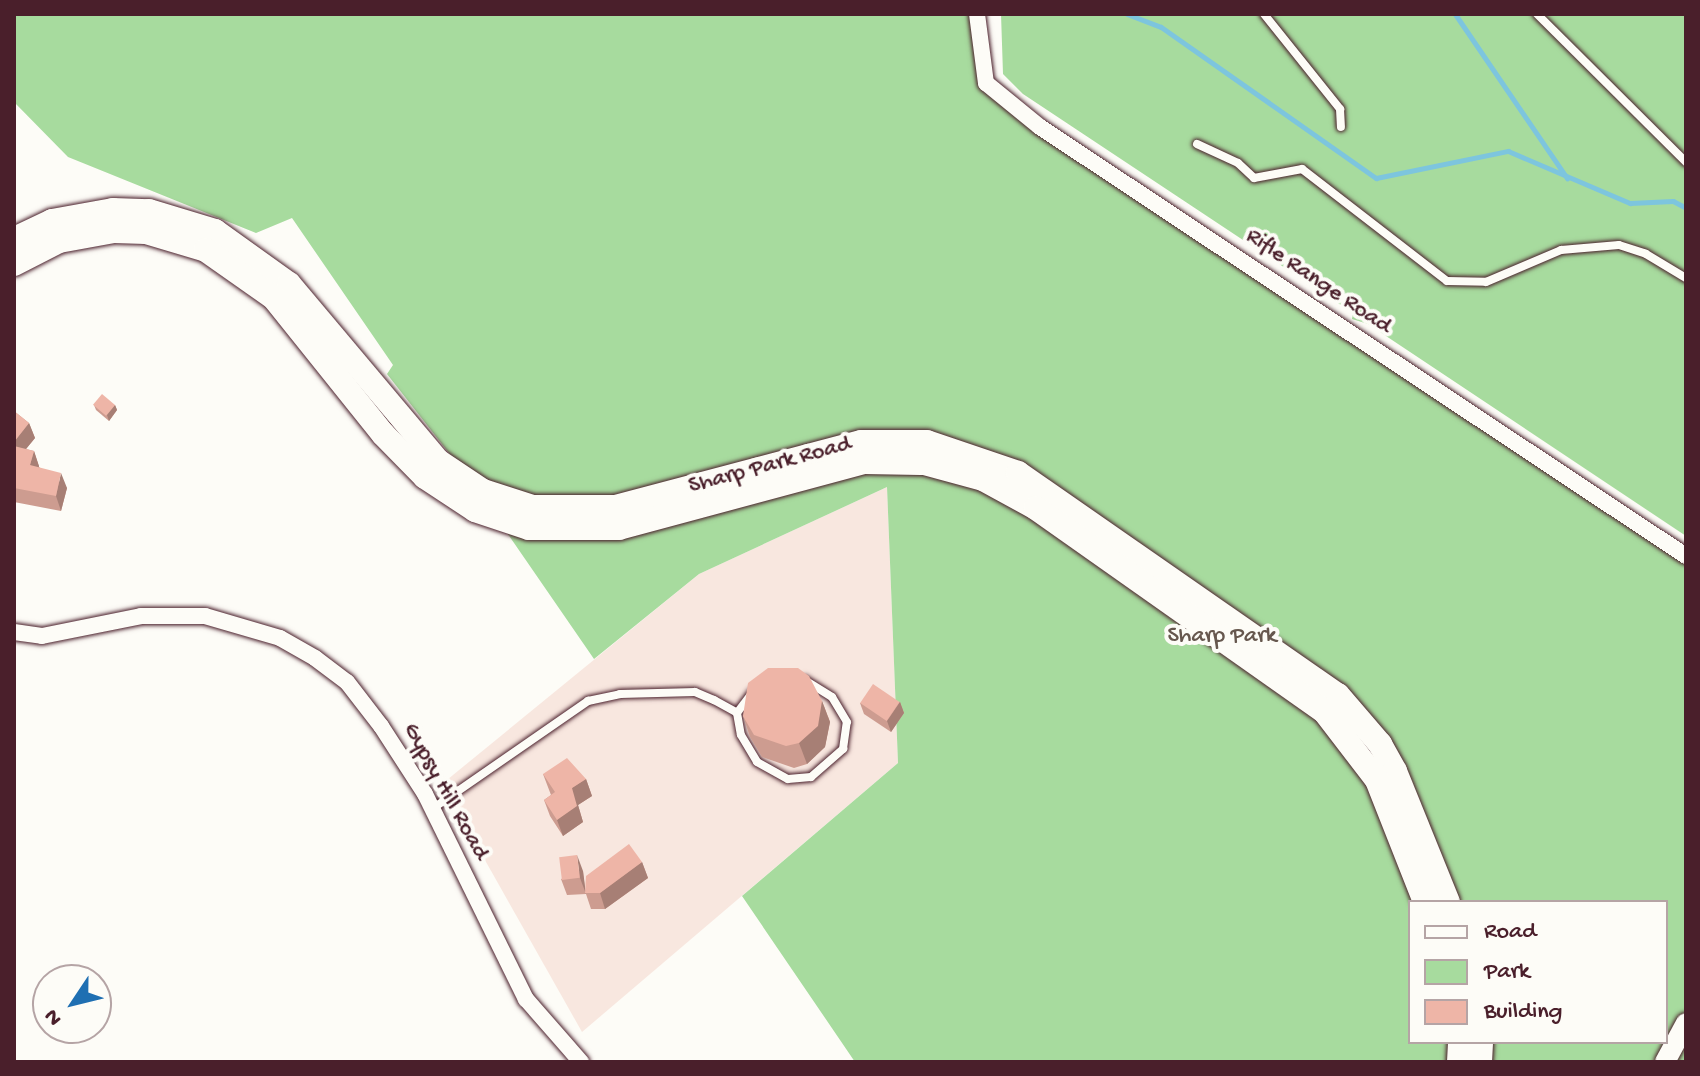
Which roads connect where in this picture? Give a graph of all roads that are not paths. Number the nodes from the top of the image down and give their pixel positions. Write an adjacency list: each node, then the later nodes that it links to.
1 (977, 14): 10 (street, Rifle Range Road)
2 (1264, 14): 4 (lane)
3 (1537, 14): 6 (lane)
4 (1341, 127)
5 (1197, 144): 9 (lane)
6 (1686, 162)
7 (14, 239): 17 (main road, Sharp Park Road)
8 (14, 264): 16 (main road, Sharp Park Road)
9 (1686, 278)
10 (1686, 556)
11 (14, 632): 15 (street, Gypsy Hill Road)
12 (791, 679): 14 (lane)
13 (762, 683): 14 (lane)
14 (737, 713): 15 (lane)
15 (431, 810): 19 (street, Gypsy Hill Road)
16 (1424, 900)
17 (1447, 900)
18 (1686, 1023): 20 (street)
19 (581, 1062)
20 (1665, 1062)

